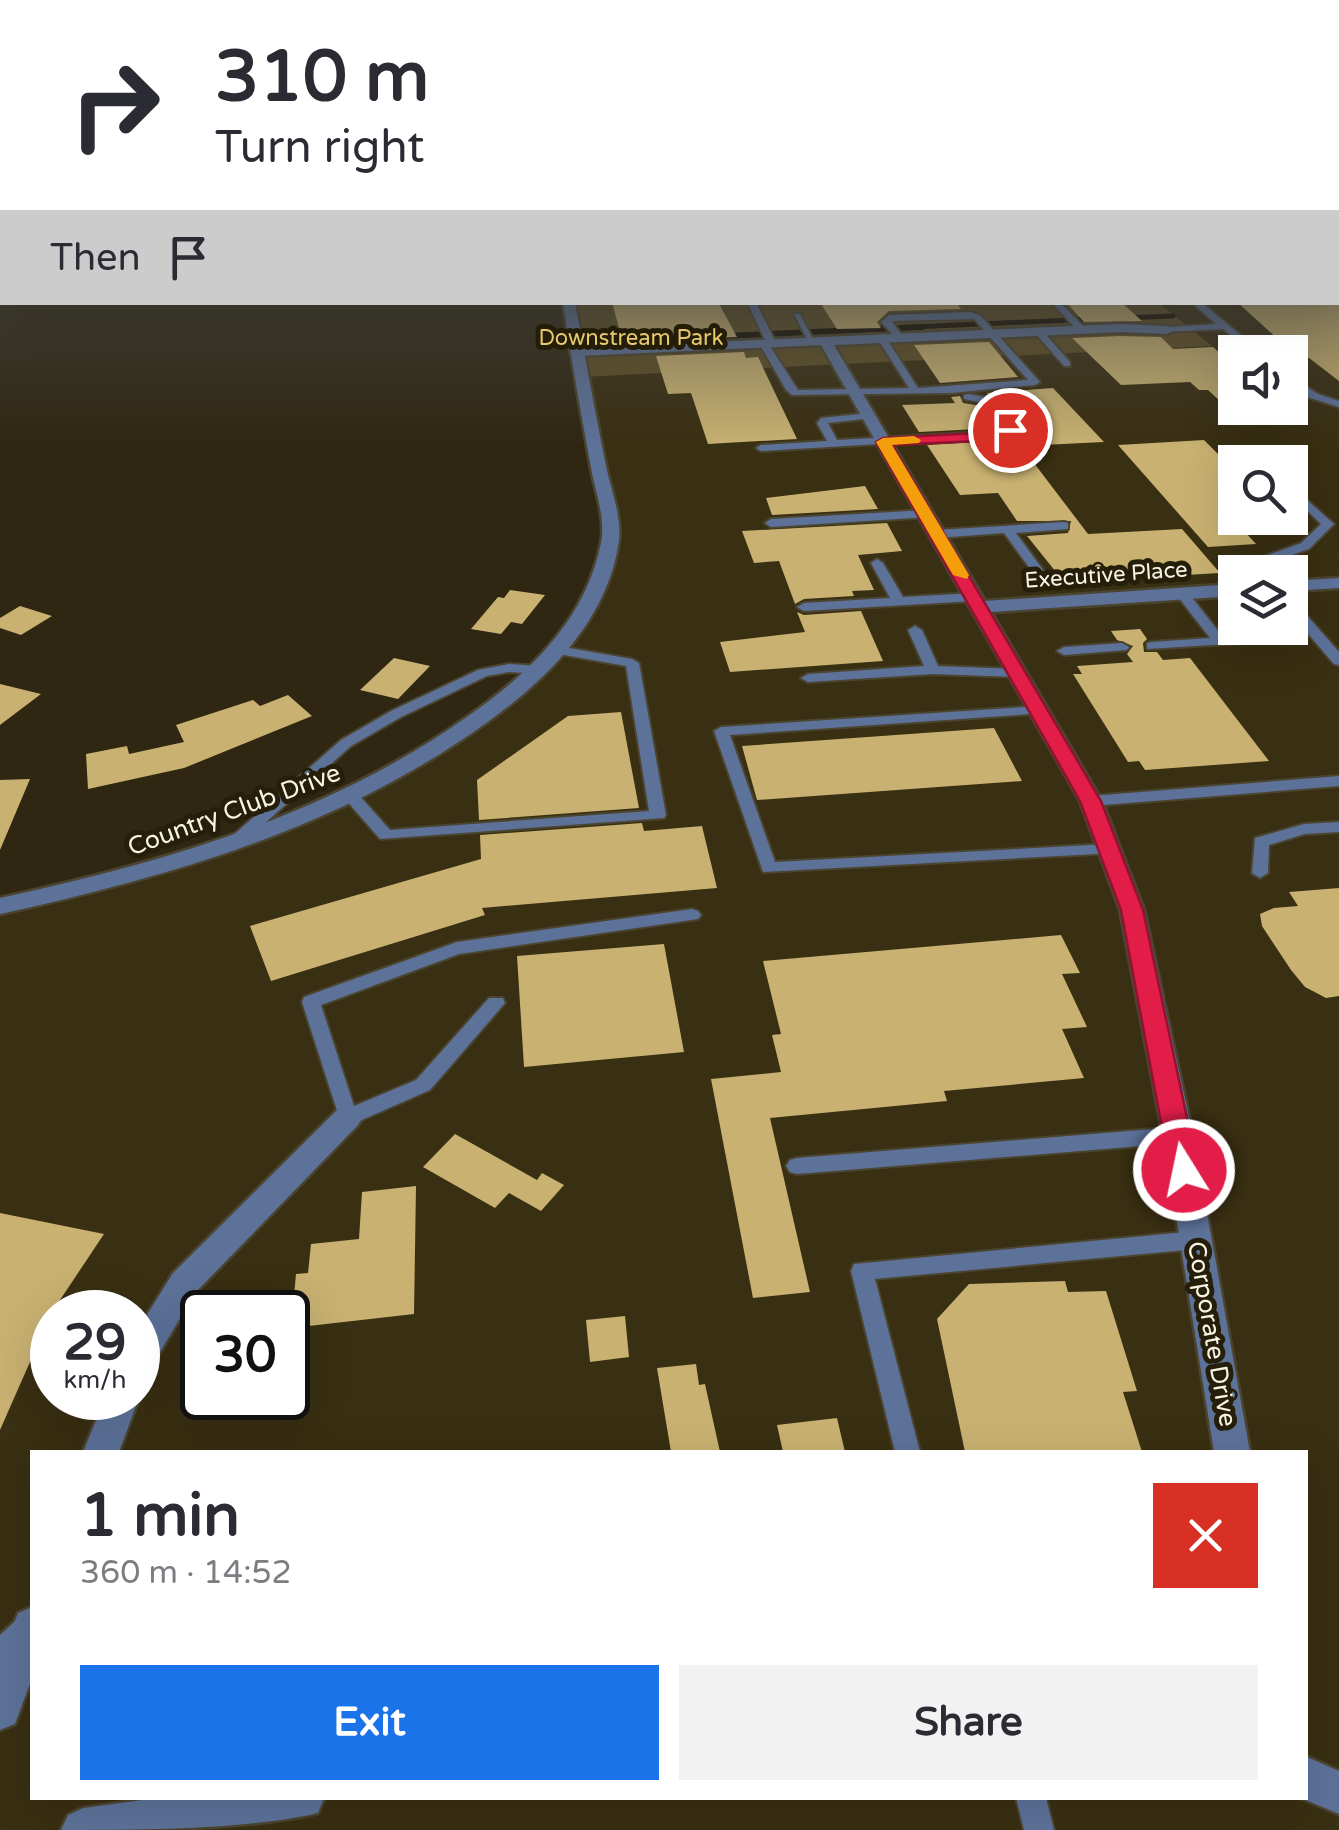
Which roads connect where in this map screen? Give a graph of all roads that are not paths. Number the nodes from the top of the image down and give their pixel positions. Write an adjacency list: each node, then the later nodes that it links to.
1 (569, 305): 16 (street, Country Club Drive)
2 (751, 305): 15 (lane)
3 (1058, 305): 7 (lane)
4 (1199, 305): 6 (lane)
5 (797, 316): 14 (lane)
6 (1224, 326): 8 (lane); 11 (lane)
7 (1081, 329): 8 (street); 9 (street)
8 (1167, 330)
9 (1038, 331): 10 (street); 17 (lane)
10 (992, 333): 12 (street); 12 (lane); 18 (lane)
11 (1235, 335)
12 (898, 337): 13 (street)
13 (882, 338): 14 (street); 18 (lane)
14 (818, 341): 15 (street); 20 (street, Corporate Drive)
15 (768, 343): 16 (street); 20 (lane)
16 (577, 352): 46 (street, Country Club Drive)
17 (1067, 364)
18 (915, 390): 20 (lane)
19 (1308, 392): 21 (lane)
20 (861, 403): 22 (street, Corporate Drive); 22 (lane); 23 (lane)
21 (1339, 404)
22 (883, 442): 23 (lane); 27 (street, Corporate Drive)
23 (834, 444): 24 (lane)
24 (761, 448)
25 (1308, 505): 30 (lane)
26 (771, 523): 27 (lane)
27 (932, 524): 29 (lane); 38 (street, Corporate Drive)
28 (1064, 526): 29 (lane)
29 (1007, 529): 32 (lane)
30 (1280, 555)
31 (878, 563): 37 (lane)
32 (1043, 578)
33 (1339, 583): 34 (street)
34 (1308, 585)
35 (1218, 591): 36 (street, Executive Place)
36 (1180, 593): 38 (street, Executive Place); 42 (lane)
37 (899, 602): 38 (lane); 39 (lane)
38 (977, 602): 51 (street, Corporate Drive)
39 (804, 607)
40 (1308, 626): 48 (lane)
41 (914, 630): 50 (lane)
42 (1218, 640)
43 (1218, 641): 44 (lane)
44 (1152, 646)
45 (1122, 647): 47 (lane)
46 (558, 650): 49 (street, Country Club Drive); 55 (lane)
47 (1064, 651)
48 (1339, 661)
49 (542, 670): 55 (street, Country Club Drive); 58 (lane)
50 (933, 670): 51 (lane); 52 (lane)
51 (1018, 672): 53 (street, Corporate Drive)
52 (808, 678)
53 (1040, 710): 56 (street, Corporate Drive); 59 (lane)
54 (1339, 781): 56 (lane)
55 (352, 797): 58 (street, Country Club Drive)
56 (1091, 801): 59 (street, Corporate Drive)
57 (1339, 826): 60 (lane)
58 (229, 846): 61 (street, Country Club Drive)
59 (1109, 849): 65 (street, Corporate Drive)
60 (1260, 872)
61 (0, 906)
62 (692, 915): 64 (lane)
63 (496, 1003): 64 (lane)
64 (348, 1117): 68 (street)
65 (1178, 1135): 66 (lane); 67 (street, Corporate Drive)
66 (797, 1166)
67 (1196, 1240): 71 (lane); 72 (street, Corporate Drive)
68 (160, 1322)
69 (113, 1420): 70 (street)
70 (102, 1450)
71 (907, 1450)
72 (1232, 1450)
73 (30, 1632): 75 (street)
74 (30, 1634): 76 (street)
75 (0, 1663)
76 (0, 1709)
77 (1308, 1778): 78 (street)
78 (1339, 1793)
79 (291, 1800): 81 (street)
80 (1032, 1800): 83 (lane)
81 (141, 1825): 82 (street)
82 (83, 1830)
83 (1039, 1830)

